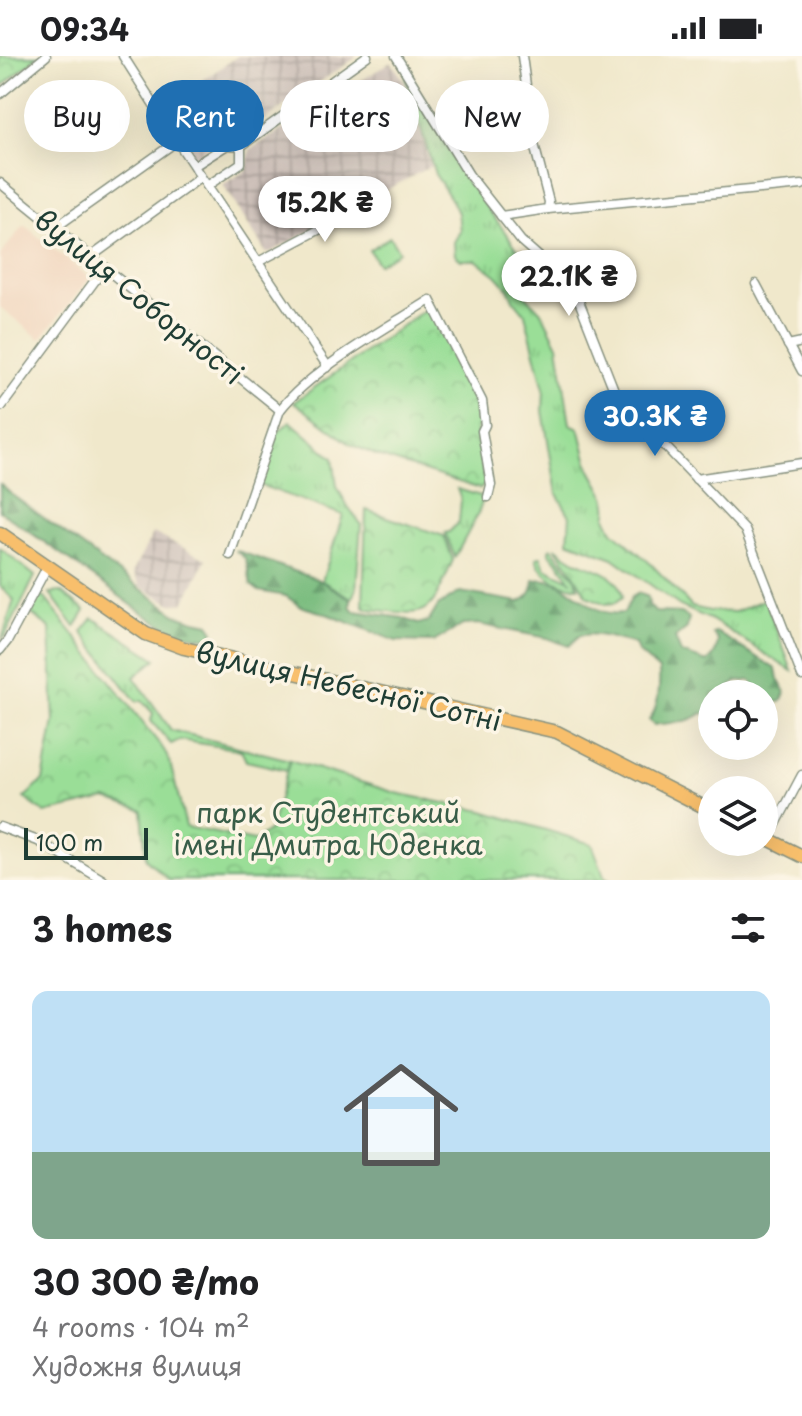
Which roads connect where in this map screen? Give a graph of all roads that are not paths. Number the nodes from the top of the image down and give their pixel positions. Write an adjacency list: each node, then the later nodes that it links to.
1 (46, 56): 7 (street)
2 (123, 56): 6 (street)
3 (367, 56): 8 (street)
4 (396, 56): 20 (street)
5 (522, 56): 19 (street)
6 (146, 92)
7 (0, 94)
8 (264, 130)
9 (162, 152): 21 (street)
10 (184, 152): 13 (street)
11 (216, 152): 13 (street)
12 (241, 152): 17 (street)
13 (194, 166): 14 (street)
14 (201, 177): 17 (street); 22 (street)
15 (0, 183): 21 (street, вулиця Соборності)
16 (802, 185): 19 (street)
17 (207, 186): 23 (street)
18 (377, 199): 23 (street)
19 (548, 209): 20 (street)
20 (501, 216): 33 (street)
21 (56, 227): 22 (street, вулиця Соборності)
22 (92, 256): 24 (street, вулиця Соборності)
23 (258, 262): 28 (street)
24 (105, 267): 30 (street); 31 (street, вулиця Соборності)
25 (756, 284): 27 (street)
26 (802, 342): 27 (street)
27 (788, 345): 29 (street)
28 (328, 367): 31 (street); 34 (street)
29 (802, 371)
30 (2, 406)
31 (280, 410): 36 (street)
32 (802, 463): 33 (street)
33 (696, 479): 39 (street)
34 (488, 497)
35 (0, 533): 37 (main road, вулиця Небесної Сотні)
36 (230, 555)
37 (47, 567): 38 (street); 41 (main road, вулиця Небесної Сотні)
38 (0, 650)
39 (802, 676)
40 (802, 775): 42 (street)
41 (698, 804)
42 (778, 817)
43 (0, 827): 46 (street)
44 (778, 844): 45 (main road)
45 (802, 856)
46 (103, 880)

